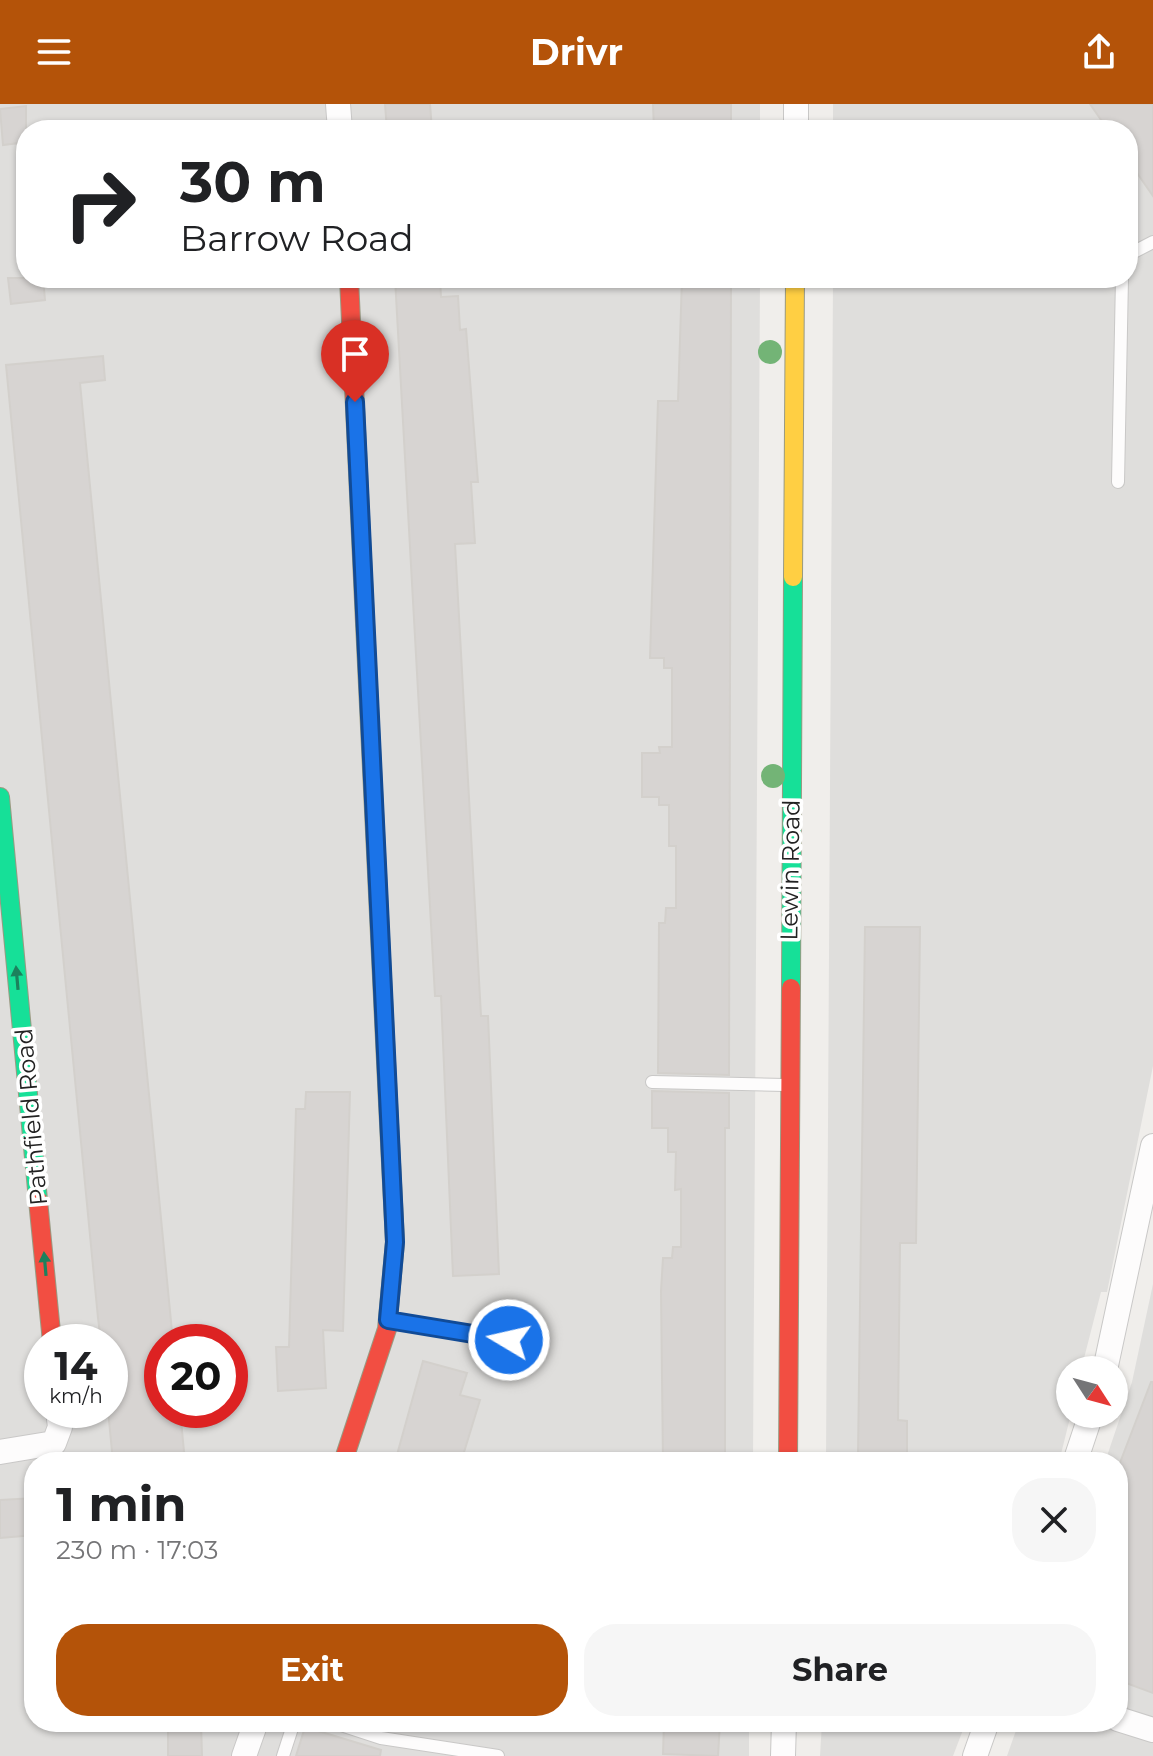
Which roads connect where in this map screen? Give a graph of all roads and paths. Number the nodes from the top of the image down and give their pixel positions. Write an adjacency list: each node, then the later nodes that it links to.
1 (349, 288): 9 (street)
2 (795, 288): 7 (street, Lewin Road)
3 (1122, 288): 4 (lane)
4 (1118, 482)
5 (0, 797): 10 (street, Pathfield Road, one-way to 5)
6 (652, 1082): 7 (lane)
7 (788, 1086): 17 (street, Lewin Road)
8 (1153, 1146): 12 (street)
9 (388, 1320): 11 (lane); 16 (street)
10 (50, 1324)
11 (509, 1340)
12 (1108, 1356)
13 (60, 1428): 15 (street)
14 (1086, 1428): 18 (street)
15 (0, 1452)
16 (346, 1452)
17 (788, 1452)
18 (1078, 1452)
19 (1128, 1722): 20 (street)
20 (1153, 1730)
21 (291, 1732): 25 (lane)
22 (363, 1732): 26 (lane)
23 (784, 1732): 27 (street)
24 (983, 1732): 28 (street)
25 (283, 1756)
26 (498, 1756)
27 (783, 1756)
28 (975, 1756)

